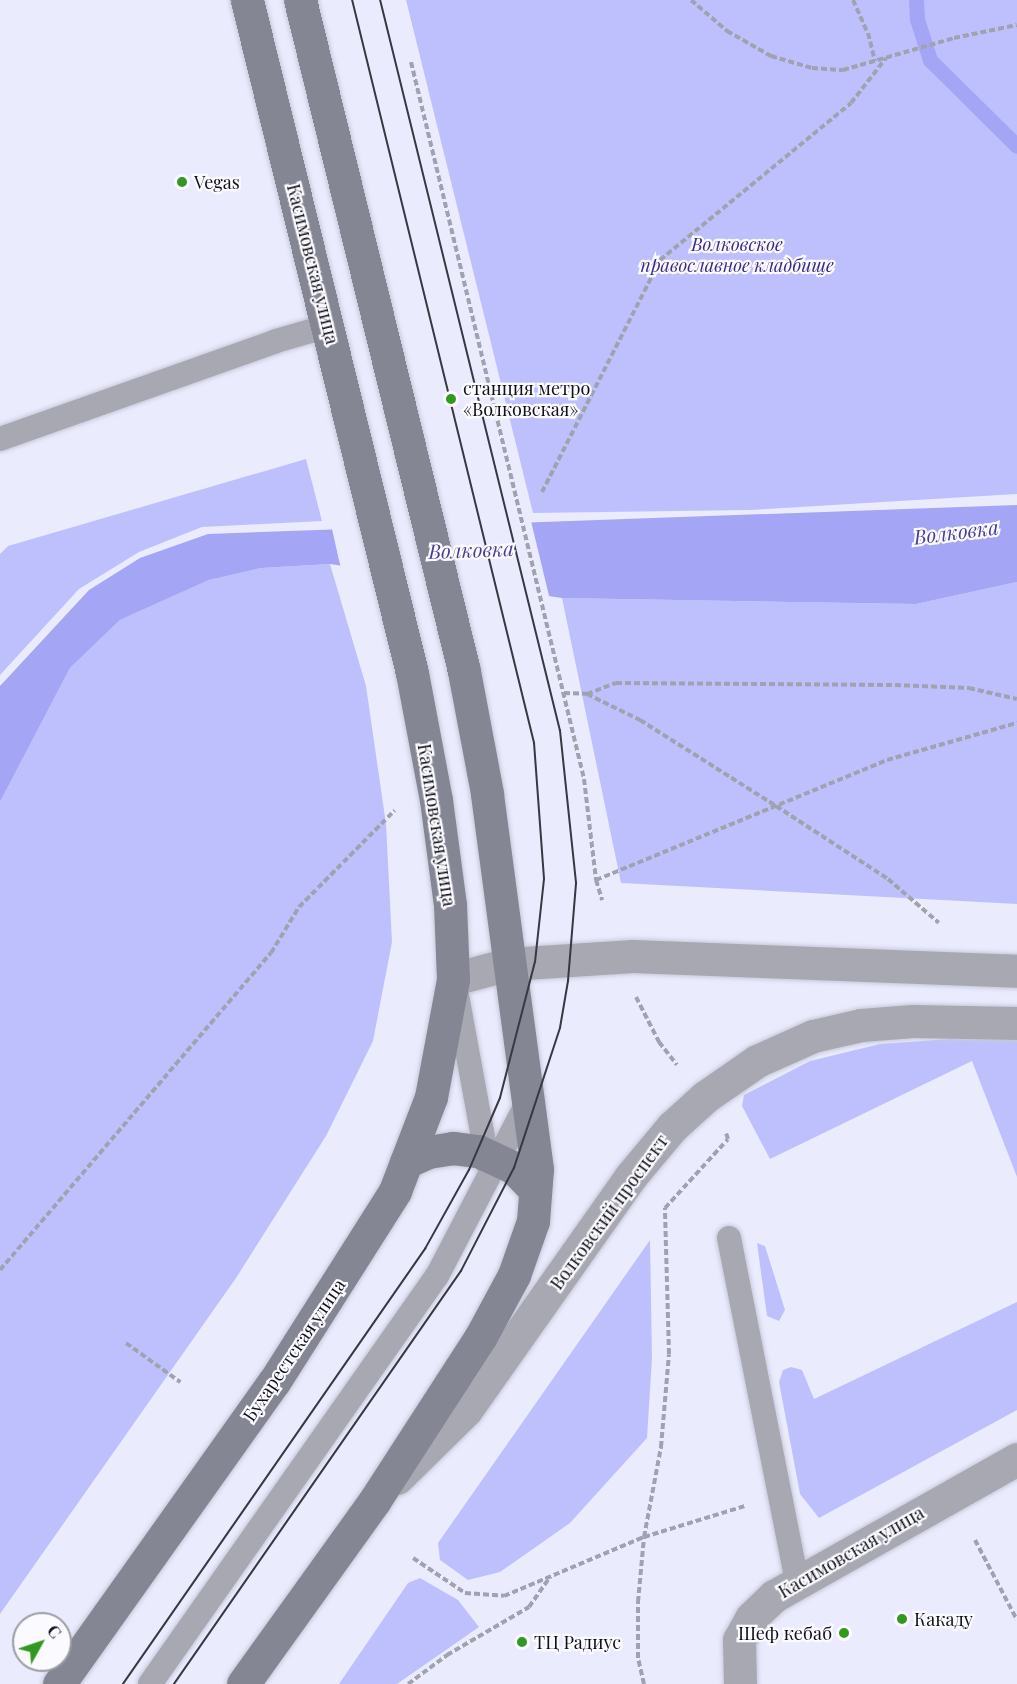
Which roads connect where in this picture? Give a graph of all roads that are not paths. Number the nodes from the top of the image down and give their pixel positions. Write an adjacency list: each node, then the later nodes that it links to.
1 (247, 0): 3 (main road, Касимовская улица)
2 (300, 0): 5 (main road)
3 (328, 326): 4 (lane); 7 (main road, Касимовская улица)
4 (0, 439)
5 (509, 964): 6 (street); 7 (street); 9 (main road)
6 (1017, 971)
7 (453, 979): 10 (lane); 11 (main road, Бухарестская улица)
8 (1017, 1023): 15 (street, Волковский проспект)
9 (530, 1097): 10 (lane); 12 (main road)
10 (491, 1161): 11 (main road); 12 (main road); 18 (lane)
11 (406, 1162): 17 (main road, Бухарестская улица)
12 (535, 1190): 15 (main road)
13 (729, 1238): 16 (lane)
14 (1017, 1459): 16 (street, Касимовская улица)
15 (375, 1500): 19 (main road)
16 (797, 1581): 20 (street, Касимовская улица)
17 (59, 1684)
18 (150, 1684)
19 (243, 1684)
20 (740, 1684)

